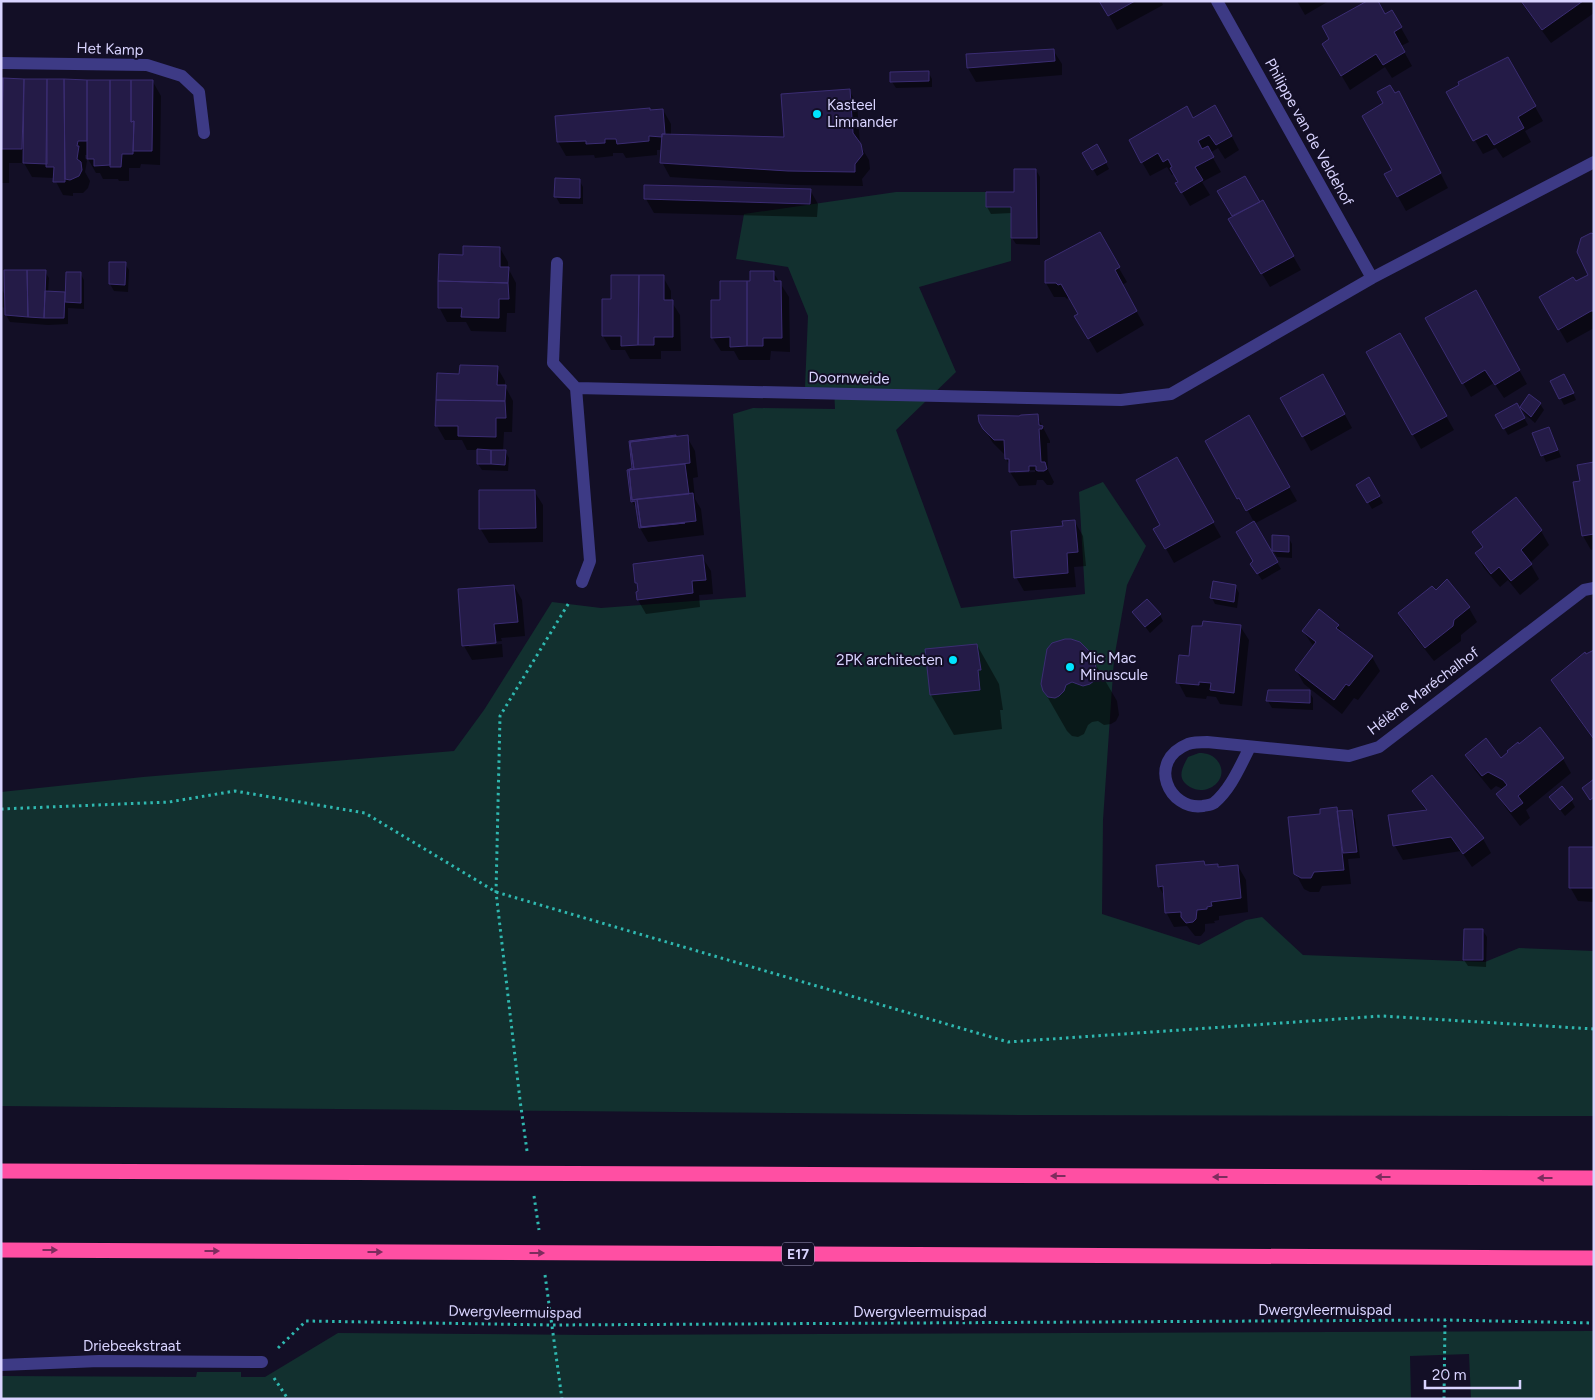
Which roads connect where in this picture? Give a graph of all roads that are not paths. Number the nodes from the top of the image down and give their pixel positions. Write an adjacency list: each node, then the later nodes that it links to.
1 (1217, 1): 6 (street, Philippe van de Veldehof)
2 (1, 63): 3 (street, Het Kamp)
3 (204, 133)
4 (1594, 162): 6 (street)
5 (558, 263): 7 (street)
6 (1372, 278): 7 (street, Doornweide)
7 (576, 388): 8 (street)
8 (582, 582)
9 (1594, 588): 10 (street, Hélène Maréchalhof)
10 (1250, 747): 10 (street, Hélène Maréchalhof)
11 (1, 1171): 12 (highway, one-way to 11, bridge)
12 (1594, 1178)
13 (1, 1250): 14 (highway, E17, one-way to 14, bridge)
14 (1594, 1258)
15 (262, 1362): 16 (street, Driebeekstraat)
16 (1, 1365)

